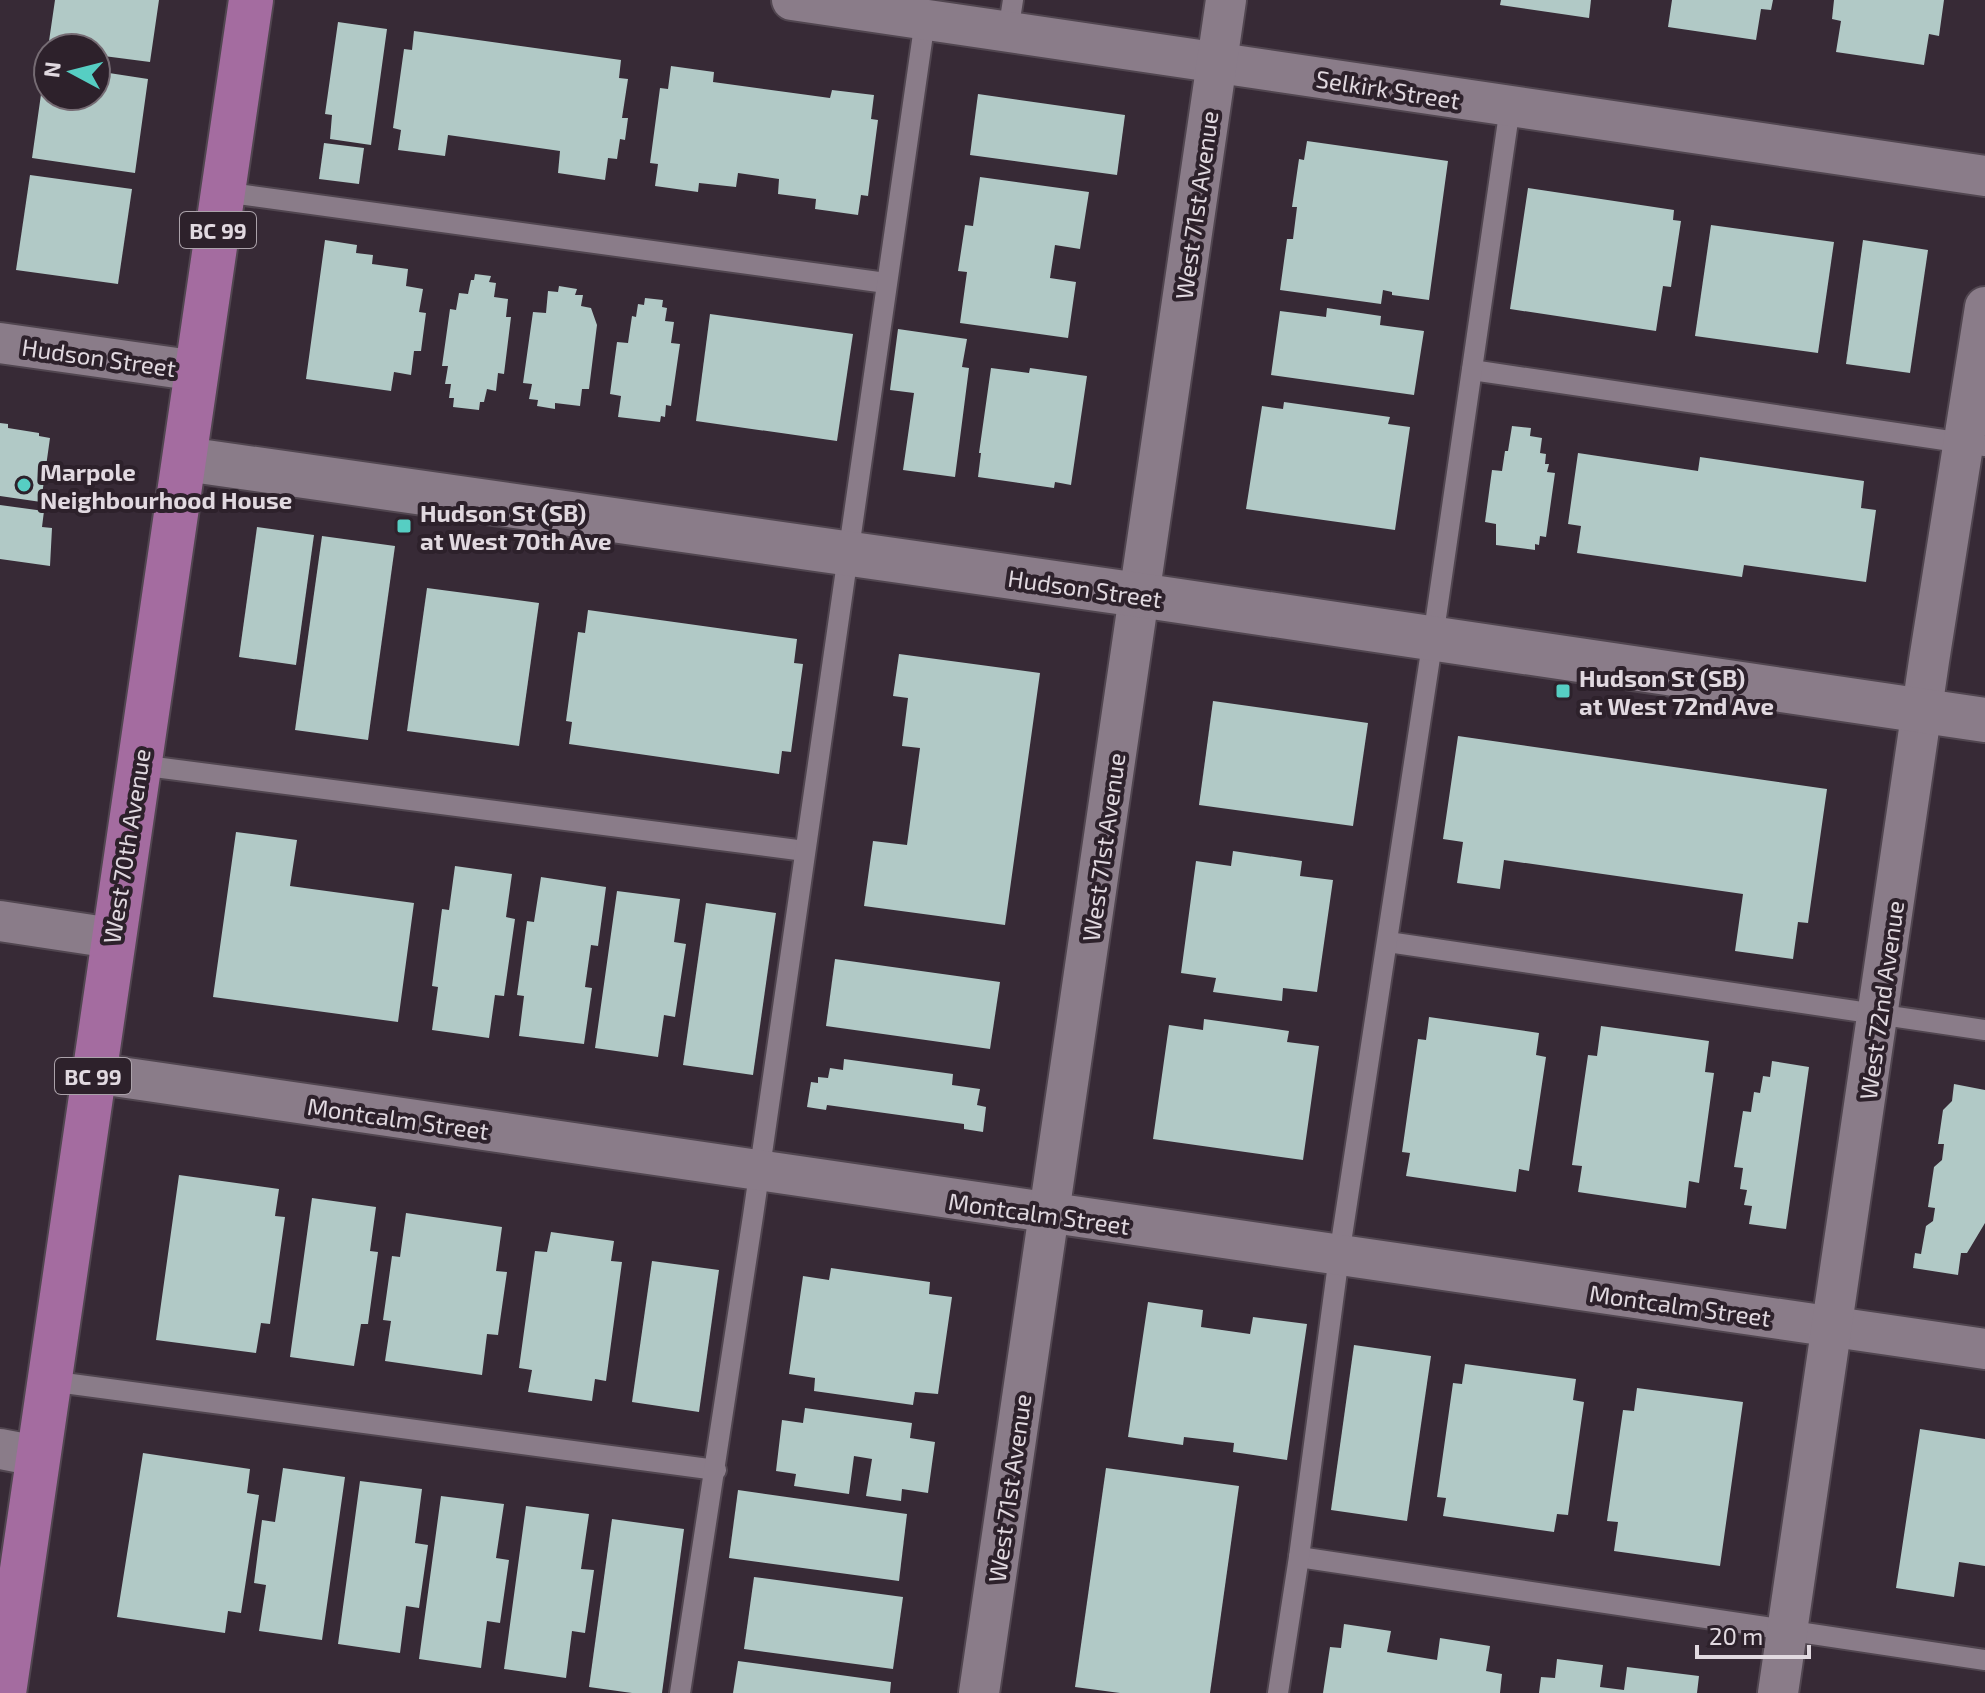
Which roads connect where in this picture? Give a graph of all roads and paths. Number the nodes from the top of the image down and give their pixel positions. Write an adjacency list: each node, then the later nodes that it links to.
1 (251, 0): 9 (highway, West 70th Avenue / BC 99)
2 (792, 0): 5 (street, Selkirk Street)
3 (1226, 0): 6 (street, West 71st Avenue)
4 (1010, 16): 5 (street, Selkirk Street); 6 (street, Selkirk Street)
5 (925, 20): 10 (lane)
6 (1217, 63): 7 (street, Selkirk Street); 18 (street, West 71st Avenue)
7 (1510, 107): 8 (street, Selkirk Street); 13 (lane)
8 (1985, 176)
9 (223, 192): 10 (lane); 14 (highway, West 70th Avenue / BC 99)
10 (886, 283): 17 (lane)
11 (1985, 307): 15 (street, West 72nd Avenue)
12 (0, 343): 14 (street, Hudson Street)
13 (1472, 370): 15 (lane); 19 (lane)
14 (198, 371): 16 (highway, West 70th Avenue / BC 99)
15 (1974, 445): 20 (street, West 72nd Avenue)
16 (185, 459): 17 (street, Hudson Street); 22 (highway, West 70th Avenue / BC 99)
17 (847, 554): 18 (street, Hudson Street); 23 (lane)
18 (1139, 595): 19 (street, Hudson Street); 31 (street, West 71st Avenue)
19 (1433, 638): 20 (street, Hudson Street); 26 (lane)
20 (1923, 711): 21 (street, Hudson Street); 27 (street, West 72nd Avenue)
21 (1985, 720)
22 (139, 765): 23 (lane); 25 (highway, West 70th Avenue / BC 99)
23 (805, 851): 30 (lane)
24 (0, 921): 25 (street)
25 (112, 938): 29 (highway, West 70th Avenue / BC 99)
26 (1388, 942): 27 (lane); 32 (lane)
27 (1878, 1014): 28 (lane); 33 (street, West 72nd Avenue)
28 (1985, 1030)
29 (93, 1073): 30 (street, Montcalm Street); 35 (highway, West 70th Avenue / BC 99)
30 (758, 1171): 31 (street, Montcalm Street); 37 (lane)
31 (1050, 1214): 32 (street, Montcalm Street); 43 (street, West 71st Avenue)
32 (1339, 1256): 33 (street, Montcalm Street); 38 (lane)
33 (1833, 1327): 34 (street, Montcalm Street); 39 (street, West 72nd Avenue)
34 (1985, 1349)
35 (49, 1381): 36 (highway, West 70th Avenue / BC 99); 37 (lane)
36 (19, 1453): 41 (highway, West 70th Avenue / BC 99)
37 (716, 1470): 42 (lane)
38 (1299, 1557): 39 (lane); 44 (lane)
39 (1786, 1632): 40 (lane); 45 (street, West 72nd Avenue)
40 (1985, 1660)
41 (12, 1692)
42 (680, 1693)
43 (979, 1693)
44 (1278, 1693)
45 (1778, 1693)

